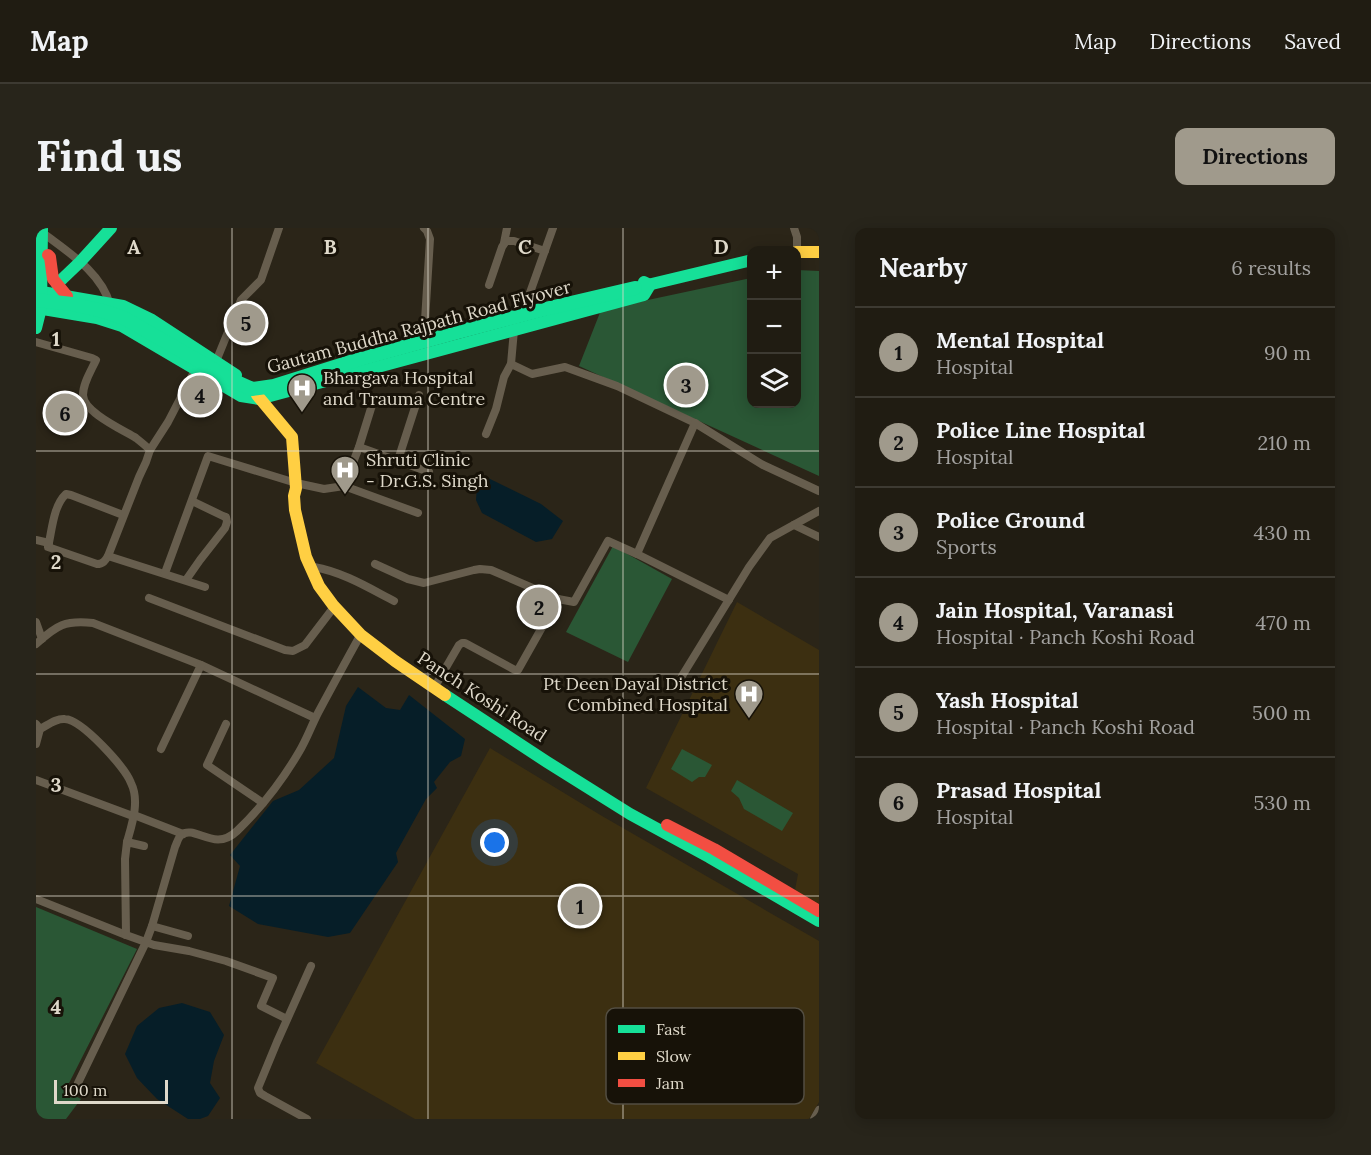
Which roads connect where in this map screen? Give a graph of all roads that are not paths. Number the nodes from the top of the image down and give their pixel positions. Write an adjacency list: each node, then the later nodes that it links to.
1 (111, 228): 15 (main road)
2 (279, 228): 28 (street)
3 (424, 228): 26 (street)
4 (507, 228): 8 (street)
5 (553, 228): 11 (street)
6 (794, 228): 9 (street)
7 (42, 230): 10 (main road); 15 (street)
8 (504, 243): 11 (street); 17 (street)
9 (797, 246)
10 (42, 248): 16 (main road); 20 (main road)
11 (545, 251): 22 (street)
12 (801, 252): 13 (main road)
13 (819, 252)
14 (747, 261): 18 (main road)
15 (80, 262): 16 (main road); 21 (street)
16 (57, 284): 19 (main road)
17 (489, 285)
18 (650, 285): 20 (main road, Gautam Buddha Rajpath Road Flyover, bridge); 22 (main road); 25 (main road)
19 (67, 296): 20 (main road, Panch Koshi Road); 21 (main road, Panch Koshi Road)
20 (38, 300): 23 (main road); 24 (main road)
21 (110, 304): 23 (street); 28 (main road, Panch Koshi Road)
22 (525, 309): 25 (street); 26 (main road)
23 (106, 321): 30 (main road)
24 (36, 328)
25 (514, 330): 29 (street); 33 (main road)
26 (424, 337): 31 (main road)
27 (36, 342): 38 (street)
28 (215, 361): 30 (street); 31 (main road, Panch Koshi Road)
29 (511, 364): 35 (street); 36 (street)
30 (200, 373): 33 (main road); 38 (street)
31 (248, 382): 33 (main road, Panch Koshi Road)
32 (419, 395): 39 (street)
33 (259, 399): 41 (main road, Panch Koshi Road)
34 (373, 402): 37 (street)
35 (695, 423): 43 (street); 52 (street)
36 (486, 434)
37 (359, 447): 39 (street); 42 (street)
38 (150, 450): 47 (street)
39 (398, 460): 40 (street)
40 (429, 472)
41 (296, 486): 42 (street); 44 (street); 55 (main road); 63 (main road, Panch Koshi Road)
42 (344, 486): 46 (street)
43 (819, 491)
44 (192, 501): 56 (street); 57 (street)
45 (819, 511): 48 (street)
46 (418, 513)
47 (123, 515): 51 (street); 53 (street)
48 (795, 525): 49 (street); 61 (street)
49 (819, 537)
50 (36, 540): 51 (street)
51 (49, 543): 53 (street)
52 (637, 554): 60 (street); 61 (street)
53 (108, 556): 56 (street)
54 (375, 564): 60 (street)
55 (314, 567): 62 (street); 69 (main road)
56 (165, 573): 57 (street)
57 (186, 580): 58 (street)
58 (205, 587)
59 (149, 598): 63 (street)
60 (558, 599): 69 (street)
61 (729, 600): 68 (street)
62 (394, 601)
63 (334, 607): 65 (main road, Panch Koshi Road)
64 (36, 622): 66 (street)
65 (361, 634): 69 (main road, Panch Koshi Road); 70 (street)
66 (39, 642): 67 (street)
67 (201, 665): 70 (street); 74 (street)
68 (682, 676)
69 (436, 684): 82 (main road); 83 (main road, Panch Koshi Road)
70 (315, 718): 76 (street)
71 (226, 724): 76 (street)
72 (38, 727): 73 (street); 77 (street)
73 (36, 744)
74 (161, 749)
75 (36, 780): 77 (street)
76 (263, 803): 78 (street)
77 (134, 814): 78 (street); 79 (street)
78 (183, 834): 84 (street)
79 (127, 842): 80 (street); 85 (street)
80 (144, 846)
81 (36, 899): 85 (street)
82 (819, 911)
83 (819, 921)
84 (152, 926): 86 (street); 87 (street)
85 (126, 935): 87 (street)
86 (188, 936)
87 (146, 942): 89 (street); 90 (street)
88 (311, 966): 89 (street)
89 (287, 1019): 92 (street)
90 (78, 1083)
91 (819, 1110): 93 (street)
92 (306, 1119)
93 (814, 1119)

